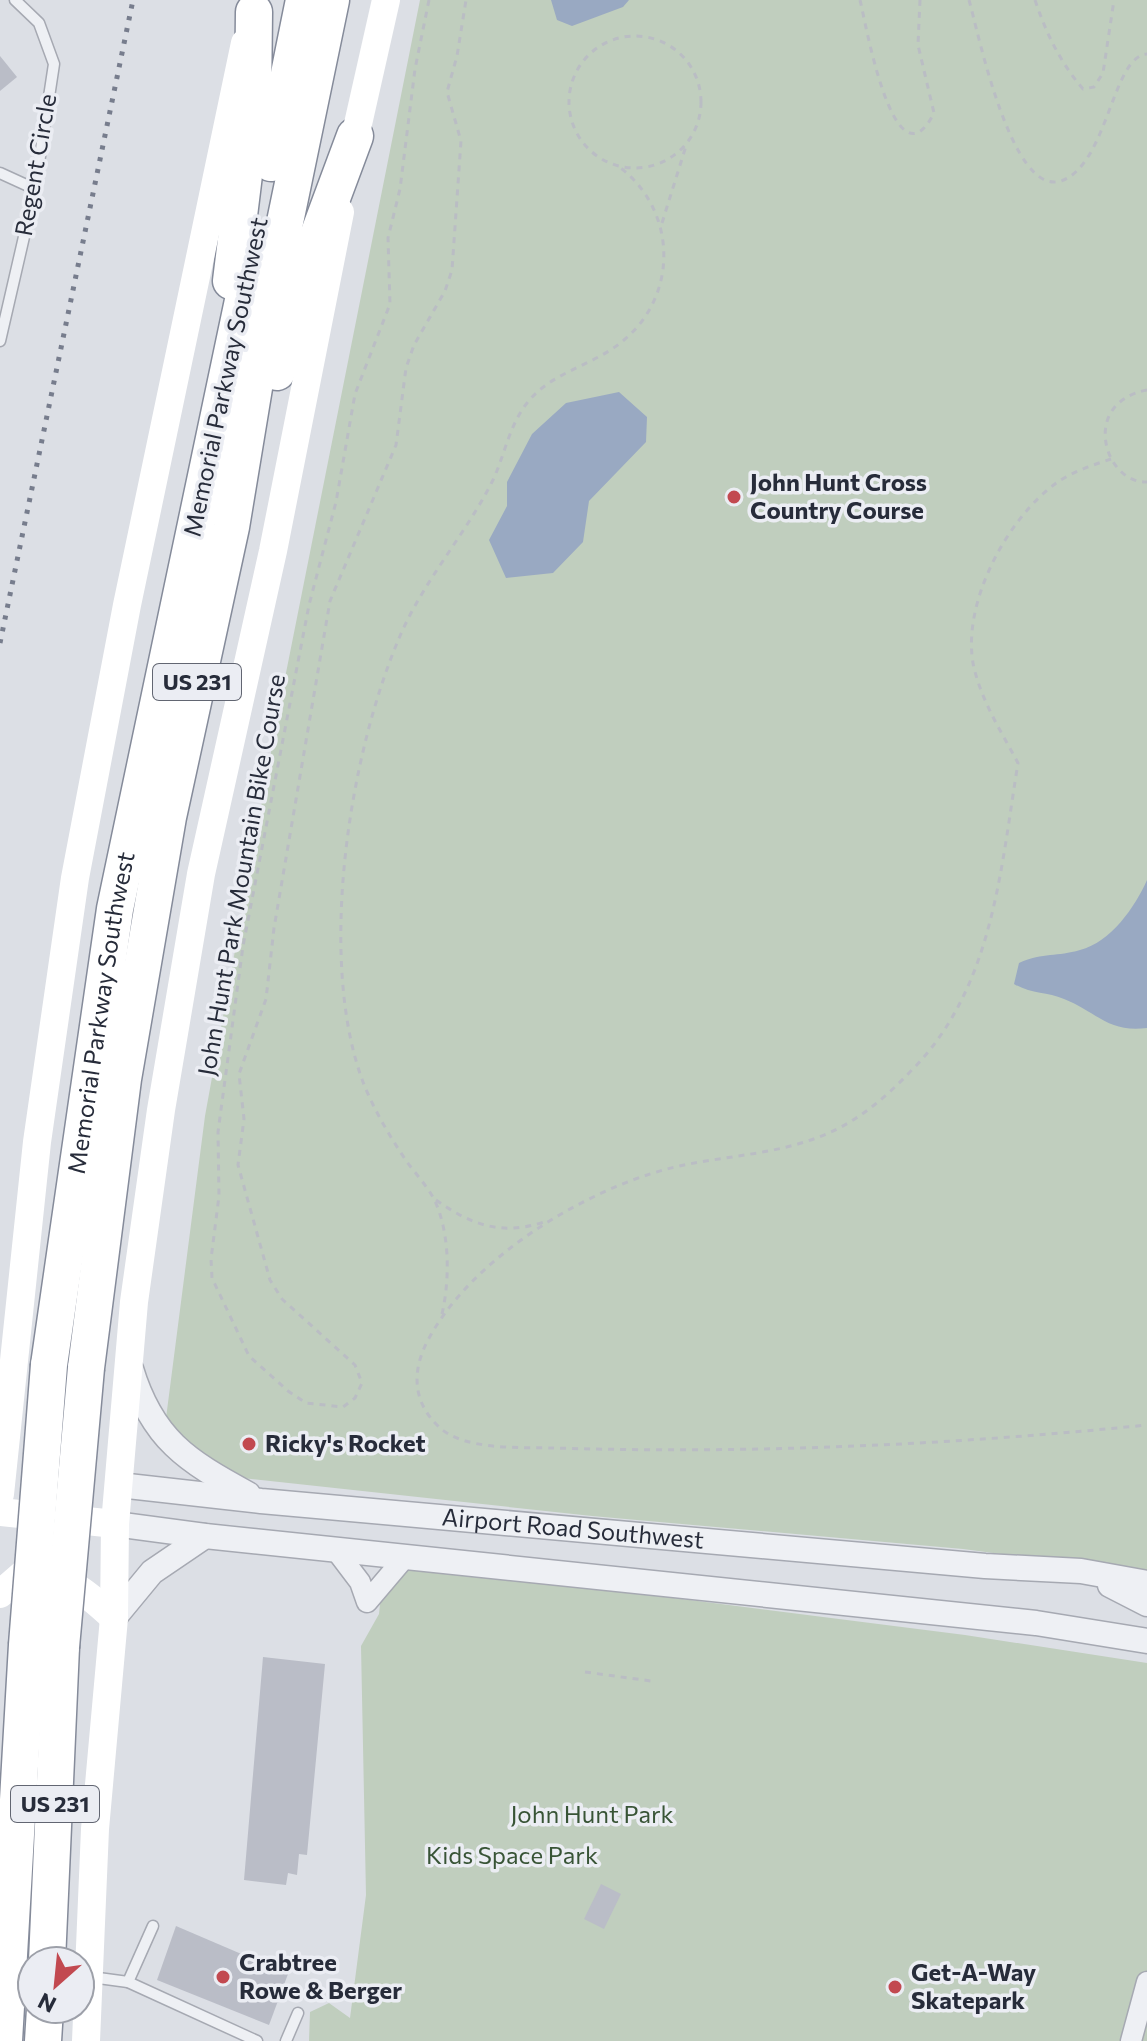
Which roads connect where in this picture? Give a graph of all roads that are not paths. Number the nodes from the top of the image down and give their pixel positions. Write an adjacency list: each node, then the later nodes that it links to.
1 (15, 0): 8 (lane, Regent Circle)
2 (304, 0): 10 (highway, Memorial Parkway Southwest / US 231)
3 (331, 0): 11 (highway, Memorial Parkway Southwest / US 231)
4 (386, 0): 6 (main road)
5 (255, 6): 10 (highway); 13 (main road)
6 (355, 136): 11 (highway); 12 (main road)
7 (0, 173): 8 (lane)
8 (35, 189): 9 (lane, Regent Circle)
9 (0, 341)
10 (210, 452): 28 (highway, Memorial Parkway Southwest / US 231, bridge)
11 (231, 527): 28 (highway, Memorial Parkway Southwest / US 231, bridge)
12 (130, 1366): 13 (main road); 15 (main road); 16 (street)
13 (7, 1375): 14 (main road)
14 (1, 1481): 15 (main road, Airport Road Southwest)
15 (119, 1485): 16 (street, Airport Road Southwest); 18 (main road)
16 (261, 1501): 22 (street, Airport Road Southwest)
17 (0, 1512): 18 (main road, Airport Road Southwest)
18 (115, 1524): 19 (street, Airport Road Southwest); 26 (main road)
19 (205, 1536): 20 (street, Airport Road Southwest); 26 (street)
20 (335, 1549): 21 (street, Airport Road Southwest); 21 (street)
21 (406, 1556): 27 (street, Airport Road Southwest)
22 (1081, 1571): 23 (street, Airport Road Southwest); 25 (street)
23 (1147, 1583)
24 (0, 1594): 26 (main road)
25 (1147, 1604)
26 (114, 1618): 31 (main road)
27 (1147, 1641)
28 (44, 1646): 30 (highway, Memorial Parkway Southwest / US 231); 36 (highway, Memorial Parkway Southwest / US 231)
29 (153, 1926): 33 (lane)
30 (47, 1945)
31 (90, 1945)
32 (96, 1978): 33 (lane)
33 (128, 1982): 37 (lane)
34 (1147, 1982): 39 (street)
35 (298, 2013): 38 (lane)
36 (4, 2041)
37 (257, 2041)
38 (286, 2041)
39 (1131, 2041)

